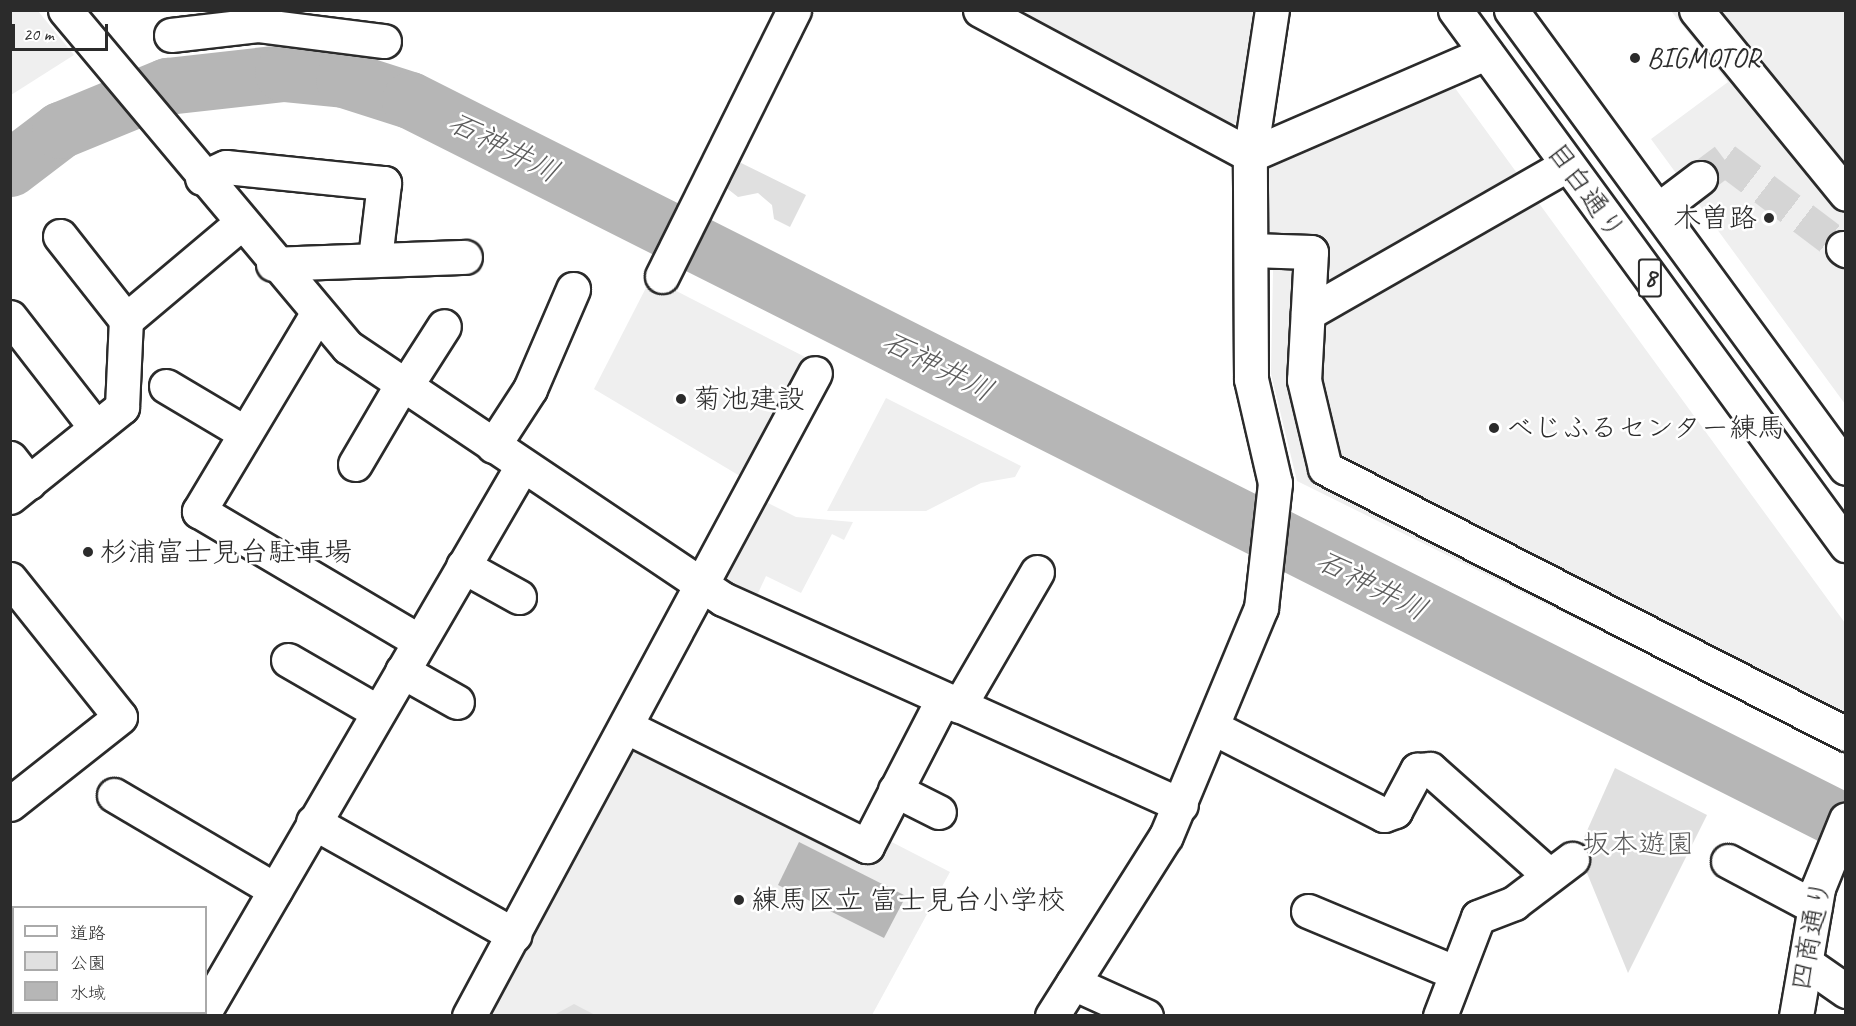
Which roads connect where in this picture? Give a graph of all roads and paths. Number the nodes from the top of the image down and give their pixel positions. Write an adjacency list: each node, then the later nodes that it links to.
1 (65, 10): 13 (street)
2 (794, 10): 23 (street)
3 (980, 10): 11 (street)
4 (1272, 10): 11 (street)
5 (1455, 10): 10 (street, 目白通り / 8)
6 (1511, 10): 16 (street, 目白通り / 8)
7 (1696, 10): 15 (street)
8 (182, 26): 9 (street)
9 (384, 41)
10 (1486, 53): 11 (street); 12 (street, 目白通り / 8)
11 (1250, 155): 19 (street)
12 (1566, 165): 25 (street); 40 (street, 目白通り / 8)
13 (202, 178): 17 (street); 21 (street)
14 (1700, 178): 16 (street)
15 (1845, 194)
16 (1658, 210): 38 (street, 目白通り / 8)
17 (240, 224): 22 (street); 28 (street)
18 (60, 236): 28 (street)
19 (1251, 250): 25 (street); 53 (street)
20 (465, 257): 21 (street)
21 (375, 259): 22 (street)
22 (273, 264): 26 (street)
23 (664, 273)
24 (573, 289): 35 (street)
25 (1308, 313): 54 (street)
26 (317, 314): 32 (street); 34 (street)
27 (10, 317): 33 (street)
28 (126, 320): 33 (street)
29 (444, 326): 32 (street)
30 (815, 373): 44 (street)
31 (166, 386): 34 (street)
32 (403, 386): 35 (street); 36 (street)
33 (96, 428): 39 (street)
34 (245, 433): 46 (street)
35 (493, 446): 37 (street)
36 (355, 464)
37 (522, 466): 41 (street); 44 (street)
38 (1845, 468)
39 (17, 479)
40 (1845, 545)
41 (463, 566): 45 (street); 46 (street)
42 (1037, 572): 50 (street)
43 (10, 579): 57 (street)
44 (701, 586): 50 (street); 52 (street)
45 (519, 597)
46 (419, 641): 48 (street)
47 (288, 660): 51 (street)
48 (402, 671): 49 (street); 51 (street)
49 (457, 702)
50 (951, 702): 55 (street); 58 (street)
51 (378, 712): 61 (street)
52 (627, 727): 55 (street); 67 (street)
53 (1214, 728): 58 (street); 69 (street)
54 (1845, 734)
55 (895, 790): 59 (street)
56 (114, 795): 64 (street)
57 (10, 804)
58 (1181, 805): 70 (street)
59 (939, 812)
60 (1845, 819): 63 (street, 四商通り)
61 (313, 822): 64 (street); 67 (street)
62 (1728, 861): 65 (street)
63 (1832, 864): 65 (street, 四商通り)
64 (275, 890): 72 (street)
65 (1815, 907): 68 (street, 四商通り)
66 (1308, 911): 69 (street)
67 (514, 935): 73 (street)
68 (1806, 963): 71 (street); 77 (street, 四商通り)
69 (1456, 973): 76 (street)
70 (1073, 983): 74 (street); 75 (street)
71 (1845, 991)
72 (207, 1007)
73 (469, 1016)
74 (1052, 1016)
75 (1146, 1016)
76 (1440, 1016)
77 (1796, 1016)

